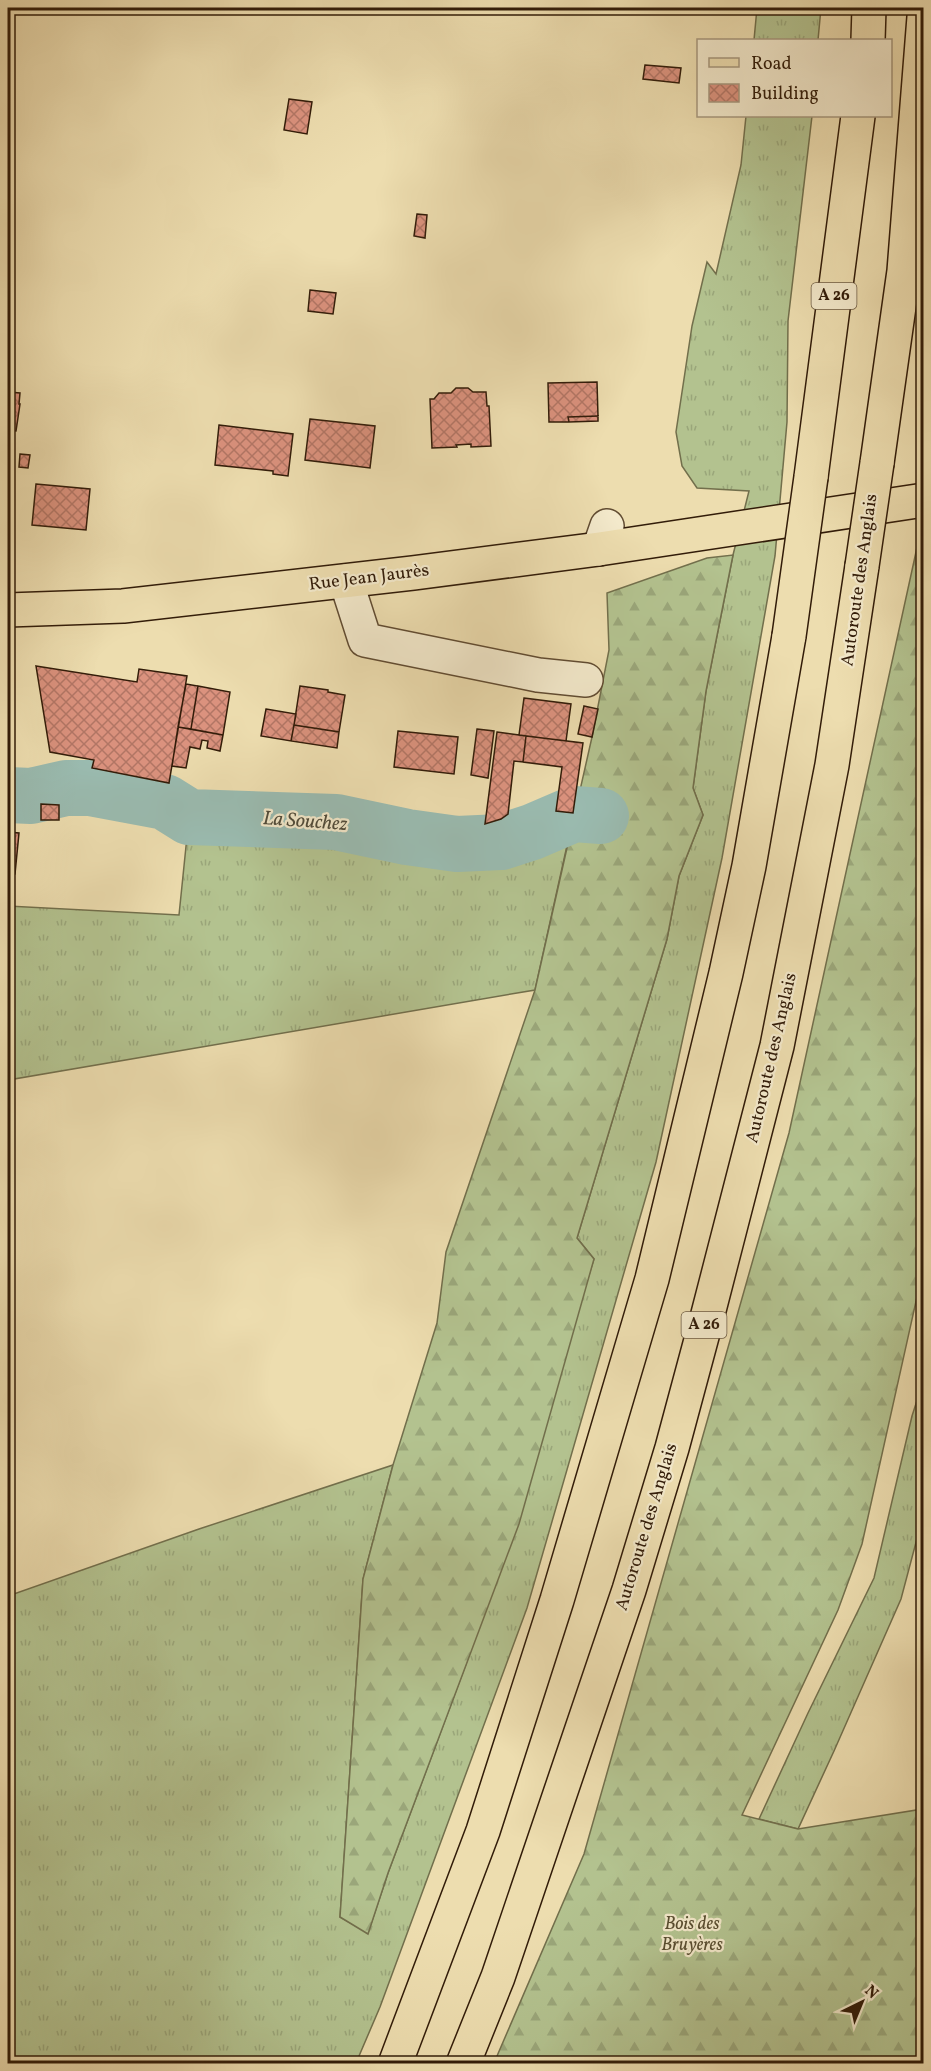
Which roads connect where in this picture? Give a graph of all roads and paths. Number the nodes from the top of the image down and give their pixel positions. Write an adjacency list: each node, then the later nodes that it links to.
1 (869, 8): 3 (main road)
2 (924, 17): 10 (main road, Autoroute des Anglais / A 26, bridge)
3 (868, 39)
4 (858, 117): 9 (main road, A 26, bridge)
5 (924, 500): 6 (main road, Rue Jean Jaurès)
6 (346, 581): 7 (main road, Rue Jean Jaurès); 8 (lane)
7 (8, 610)
8 (586, 680)
9 (395, 2064)
10 (463, 2064)

